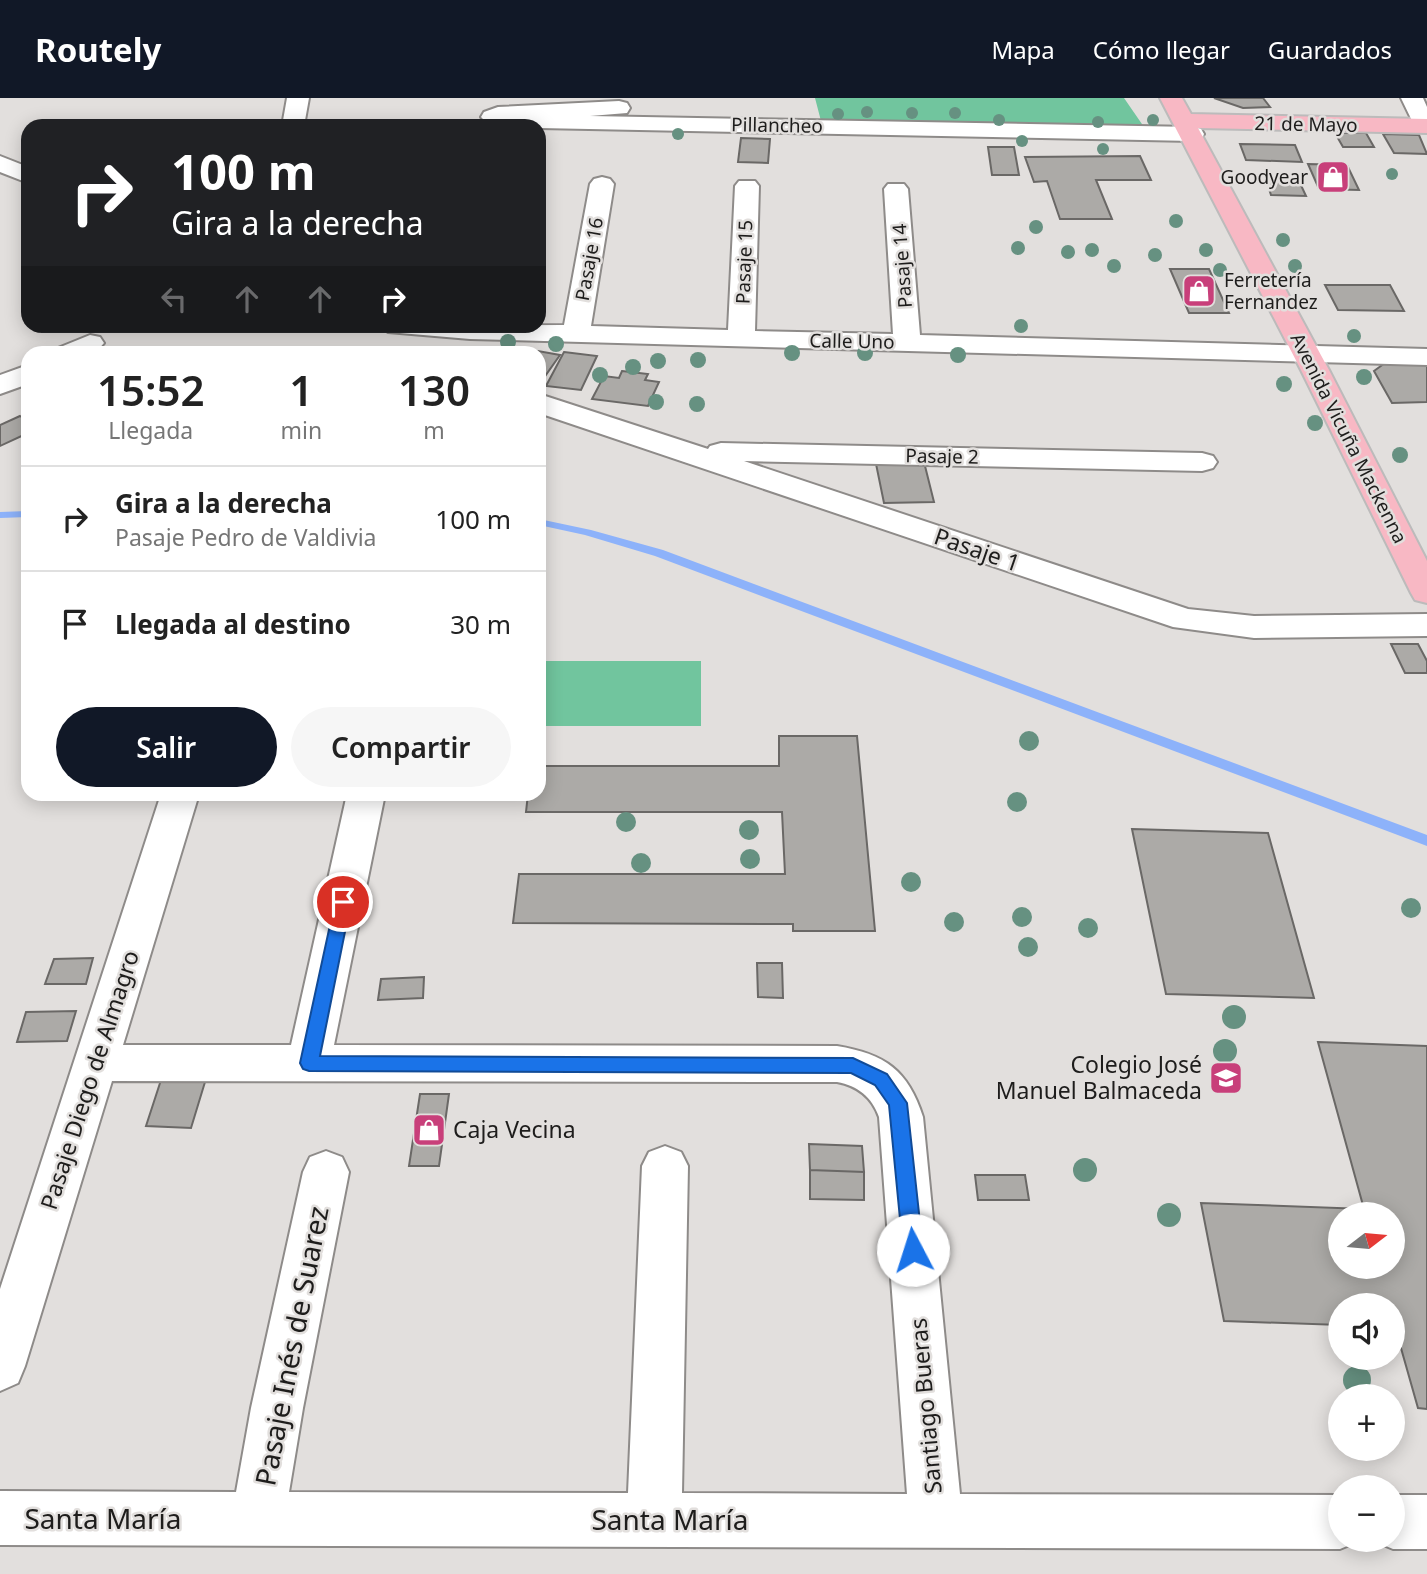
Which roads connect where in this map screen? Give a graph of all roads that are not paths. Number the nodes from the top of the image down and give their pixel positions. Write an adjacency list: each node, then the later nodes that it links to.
1 (298, 98): 5 (street)
2 (1171, 98): 7 (main road, Avenida Vicuña Mackenna)
3 (1412, 98): 6 (street)
4 (619, 110): 7 (street, Pillancheo)
5 (294, 119)
6 (1426, 126): 7 (main road, 21 de Mayo)
7 (1189, 128): 17 (main road, Avenida Vicuña Mackenna)
8 (0, 163): 9 (street)
9 (21, 173)
10 (602, 184): 14 (street, Pasaje 16)
11 (747, 186): 15 (street, Pasaje 15)
12 (896, 189): 16 (street, Pasaje 14)
13 (546, 333): 14 (street, Calle Uno)
14 (576, 334): 15 (street, Calle Uno)
15 (741, 338): 16 (street, Calle Uno)
16 (908, 342): 17 (street, Calle Uno)
17 (1306, 352): 18 (street, Calle Uno); 24 (main road, Avenida Vicuña Mackenna)
18 (1427, 357)
19 (21, 376): 20 (street)
20 (0, 386)
21 (546, 405): 22 (street, Pasaje 1)
22 (682, 451): 23 (street, Pasaje 2); 25 (street, Pasaje 1)
23 (1202, 461)
24 (1427, 593)
25 (1427, 625)
26 (178, 801): 28 (street, Pasaje Diego de Almagro)
27 (365, 801): 29 (street)
28 (95, 1063): 29 (street, Santiago Bueras); 32 (street, Pasaje Diego de Almagro)
29 (309, 1063): 36 (street, Santiago Bueras)
30 (665, 1166): 35 (street)
31 (326, 1172): 34 (street, Pasaje Inés de Suarez)
32 (0, 1366)
33 (0, 1518): 34 (street, Santa María)
34 (258, 1519): 35 (street, Santa María)
35 (654, 1520): 36 (street, Santa María)
36 (936, 1521): 37 (street, Santa María)
37 (1328, 1522)
38 (1405, 1522): 39 (street)
39 (1427, 1522)

